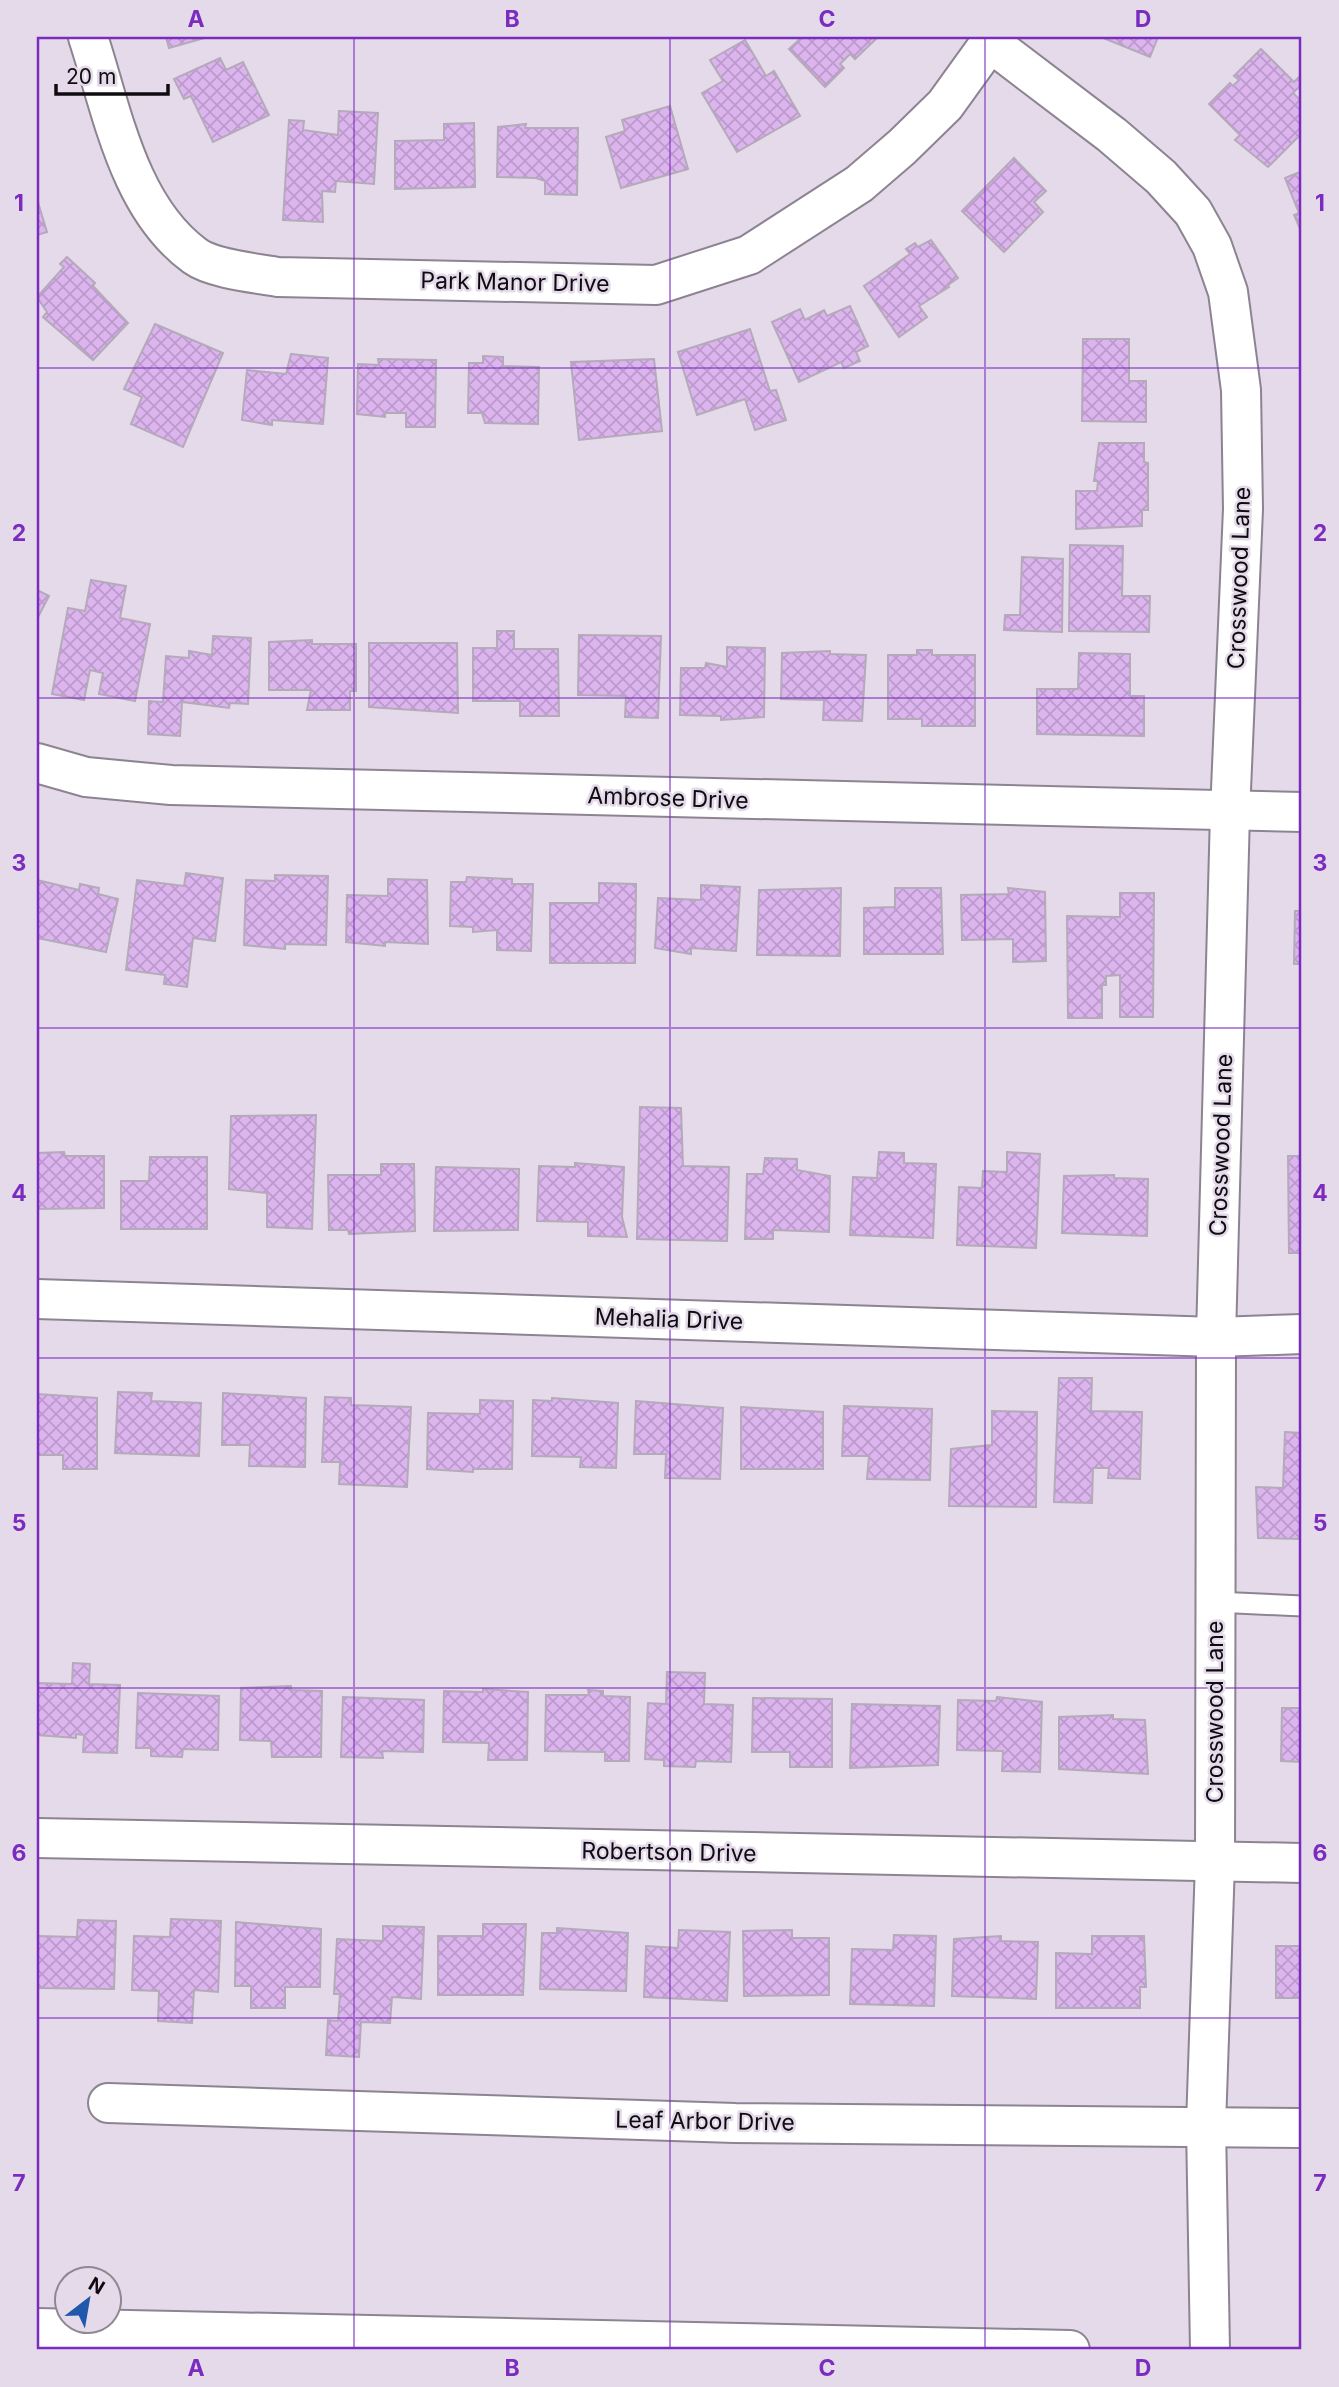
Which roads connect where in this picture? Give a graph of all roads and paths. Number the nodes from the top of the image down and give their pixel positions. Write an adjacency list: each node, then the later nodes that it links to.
1 (88, 37): 2 (street, Park Manor Drive)
2 (992, 40): 4 (street, Crosswood Lane)
3 (37, 763): 4 (street, Ambrose Drive)
4 (1230, 813): 5 (street, Ambrose Drive); 8 (street, Crosswood Lane)
5 (1302, 813)
6 (37, 1299): 8 (street, Mehalia Drive)
7 (1302, 1334): 8 (street, Mehalia Drive)
8 (1216, 1337): 9 (street, Crosswood Lane)
9 (1215, 1602): 10 (lane); 12 (street, Crosswood Lane)
10 (1302, 1606)
11 (37, 1838): 12 (street, Robertson Drive)
12 (1215, 1863): 13 (street, Robertson Drive); 15 (street, Crosswood Lane)
13 (1302, 1863)
14 (108, 2103): 15 (street, Leaf Arbor Drive)
15 (1206, 2125): 16 (street, Leaf Arbor Drive); 21 (street, Crosswood Lane)
16 (1302, 2128)
17 (37, 2329): 18 (street)
18 (328, 2342): 19 (street)
19 (772, 2347): 20 (street)
20 (1070, 2350)
21 (1210, 2350)

